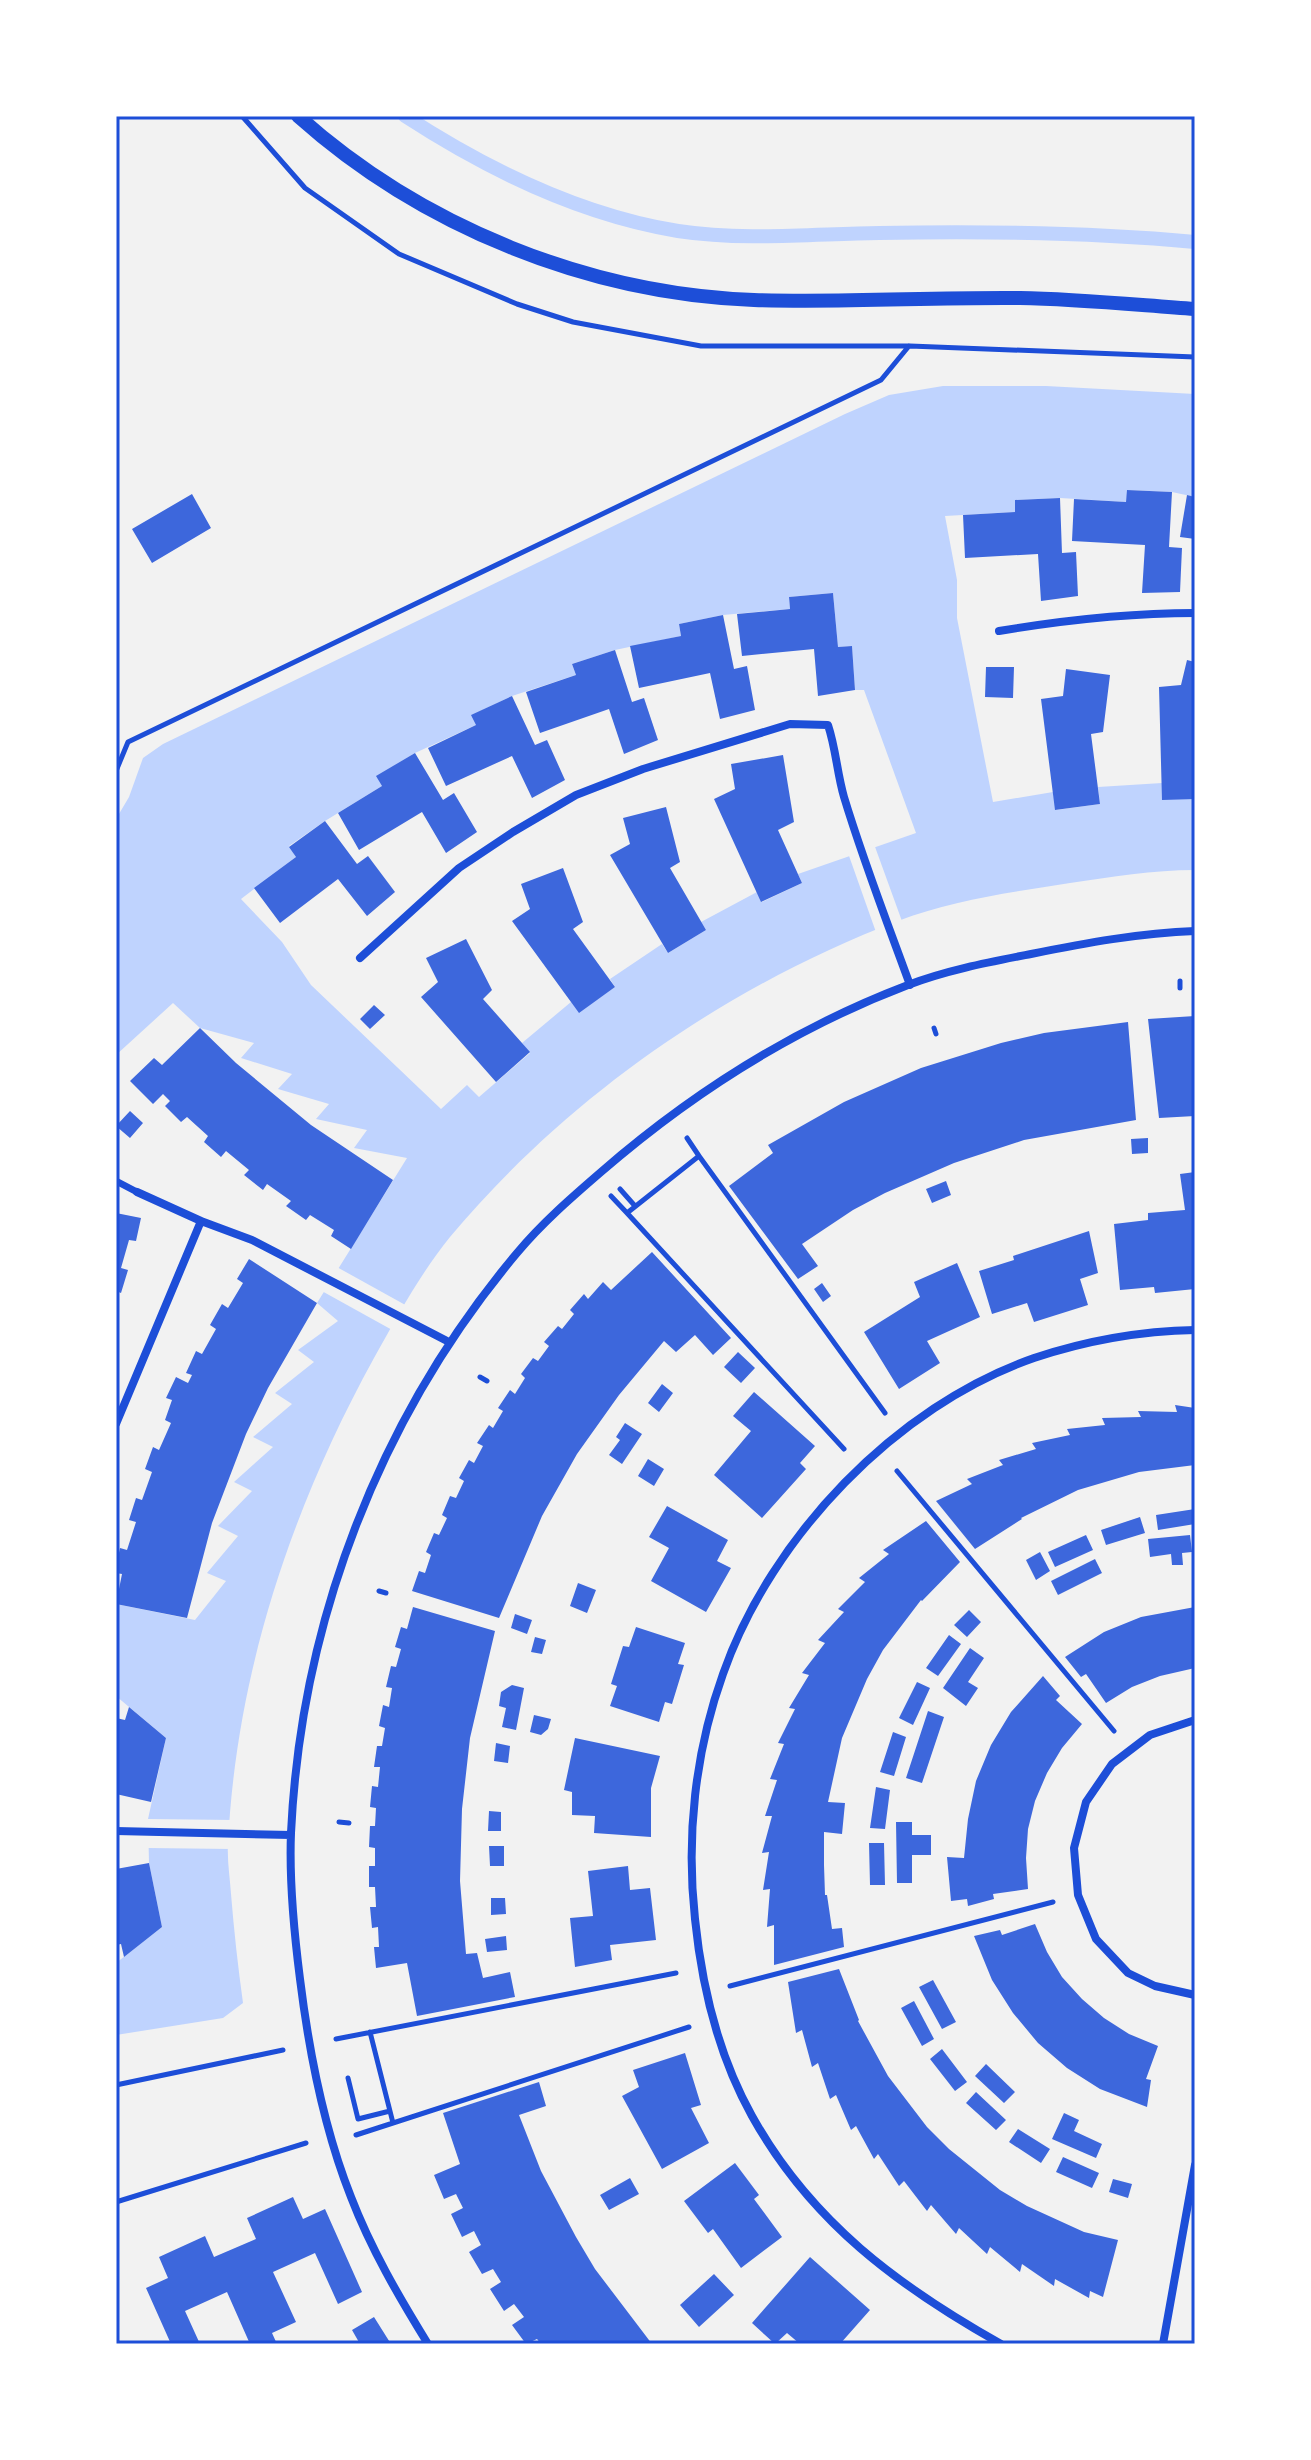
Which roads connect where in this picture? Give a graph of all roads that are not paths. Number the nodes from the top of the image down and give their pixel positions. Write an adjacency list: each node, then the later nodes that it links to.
1 (298, 116): 2 (street)
2 (1195, 309)
3 (1195, 613): 4 (street)
4 (999, 631)
5 (1195, 931): 7 (street)
6 (360, 958): 7 (street)
7 (910, 985): 12 (street)
8 (116, 1181): 9 (street)
9 (137, 1192): 10 (street)
10 (201, 1221): 12 (street); 13 (street)
11 (1195, 1330): 20 (street)
12 (449, 1342): 16 (street)
13 (116, 1424)
14 (1195, 1720): 17 (street)
15 (116, 1831): 16 (street)
16 (291, 1835): 19 (street)
17 (1195, 1995)
18 (1195, 2165): 21 (street)
19 (428, 2344)
20 (1001, 2344)
21 (1163, 2344)

